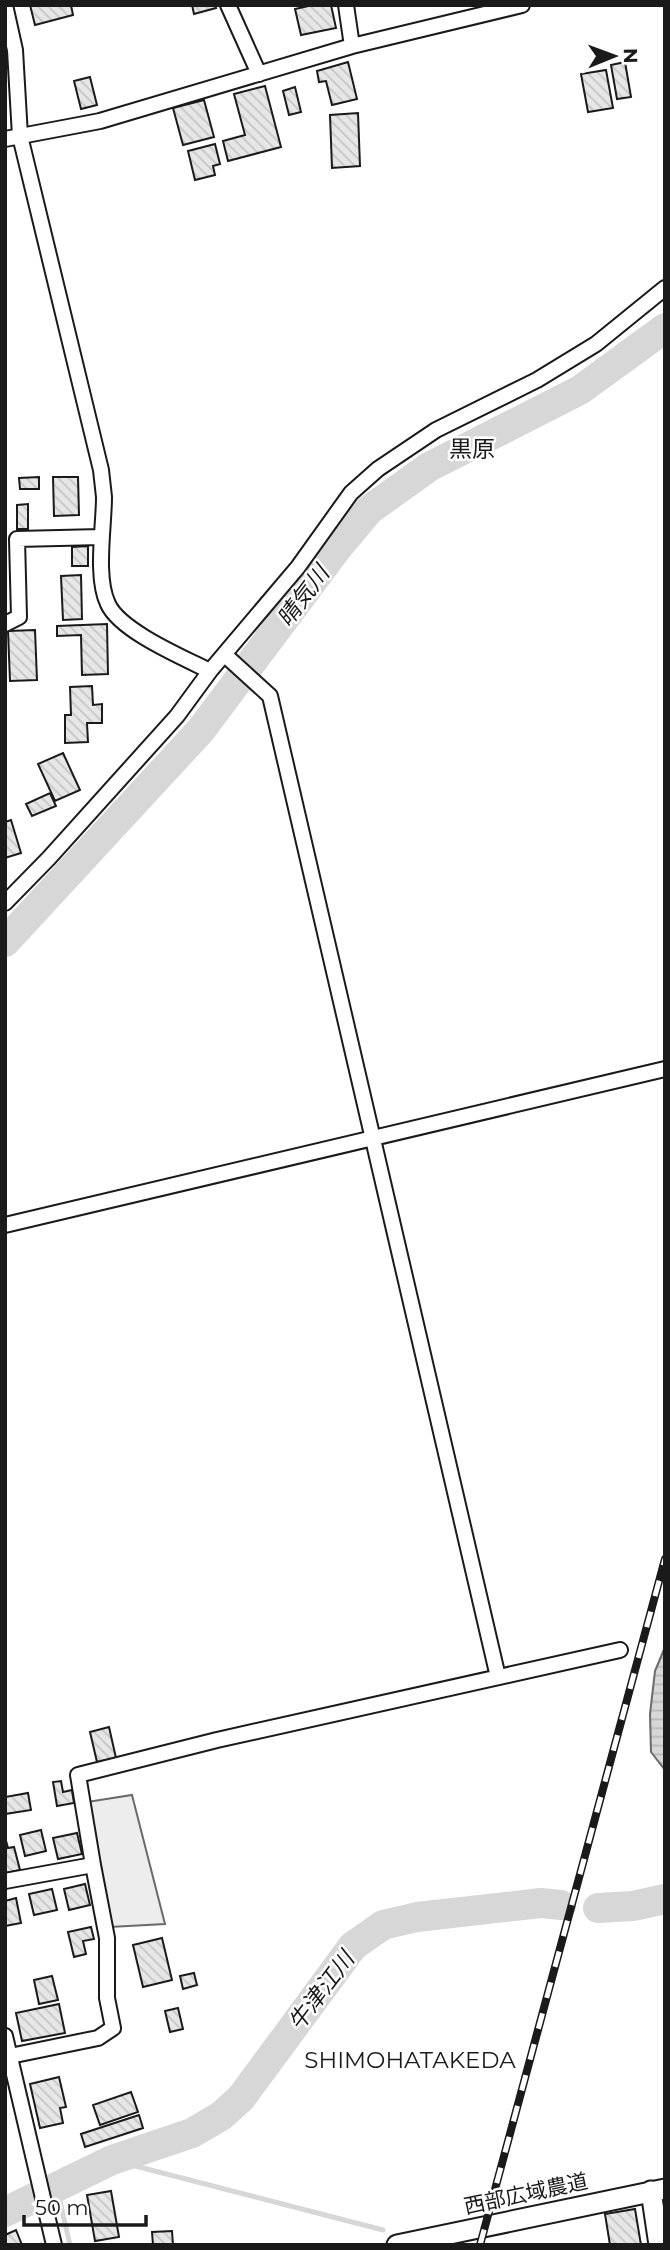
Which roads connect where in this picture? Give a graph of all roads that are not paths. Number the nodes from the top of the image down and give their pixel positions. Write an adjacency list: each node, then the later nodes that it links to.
1 (5, 5): 7 (street)
2 (228, 5): 6 (street)
3 (346, 5): 5 (street)
4 (522, 5): 5 (street)
5 (352, 46): 6 (street)
6 (259, 74): 7 (street)
7 (12, 137): 9 (street)
8 (665, 288): 11 (street)
9 (101, 537): 10 (street); 12 (street)
10 (5, 624)
11 (228, 658): 12 (street); 15 (street)
12 (210, 671): 13 (street)
13 (5, 903)
14 (665, 1069): 15 (street)
15 (373, 1138): 16 (street); 18 (street)
16 (5, 1225)
17 (620, 1650): 18 (street)
18 (498, 1677): 19 (street)
19 (93, 1865): 20 (street); 22 (street)
20 (5, 1881)
21 (5, 2036): 22 (street)
22 (10, 2056): 24 (street)
23 (658, 2190): 25 (street, 西部広域農道); 26 (street)
24 (54, 2245)
25 (397, 2245)
26 (659, 2245)

